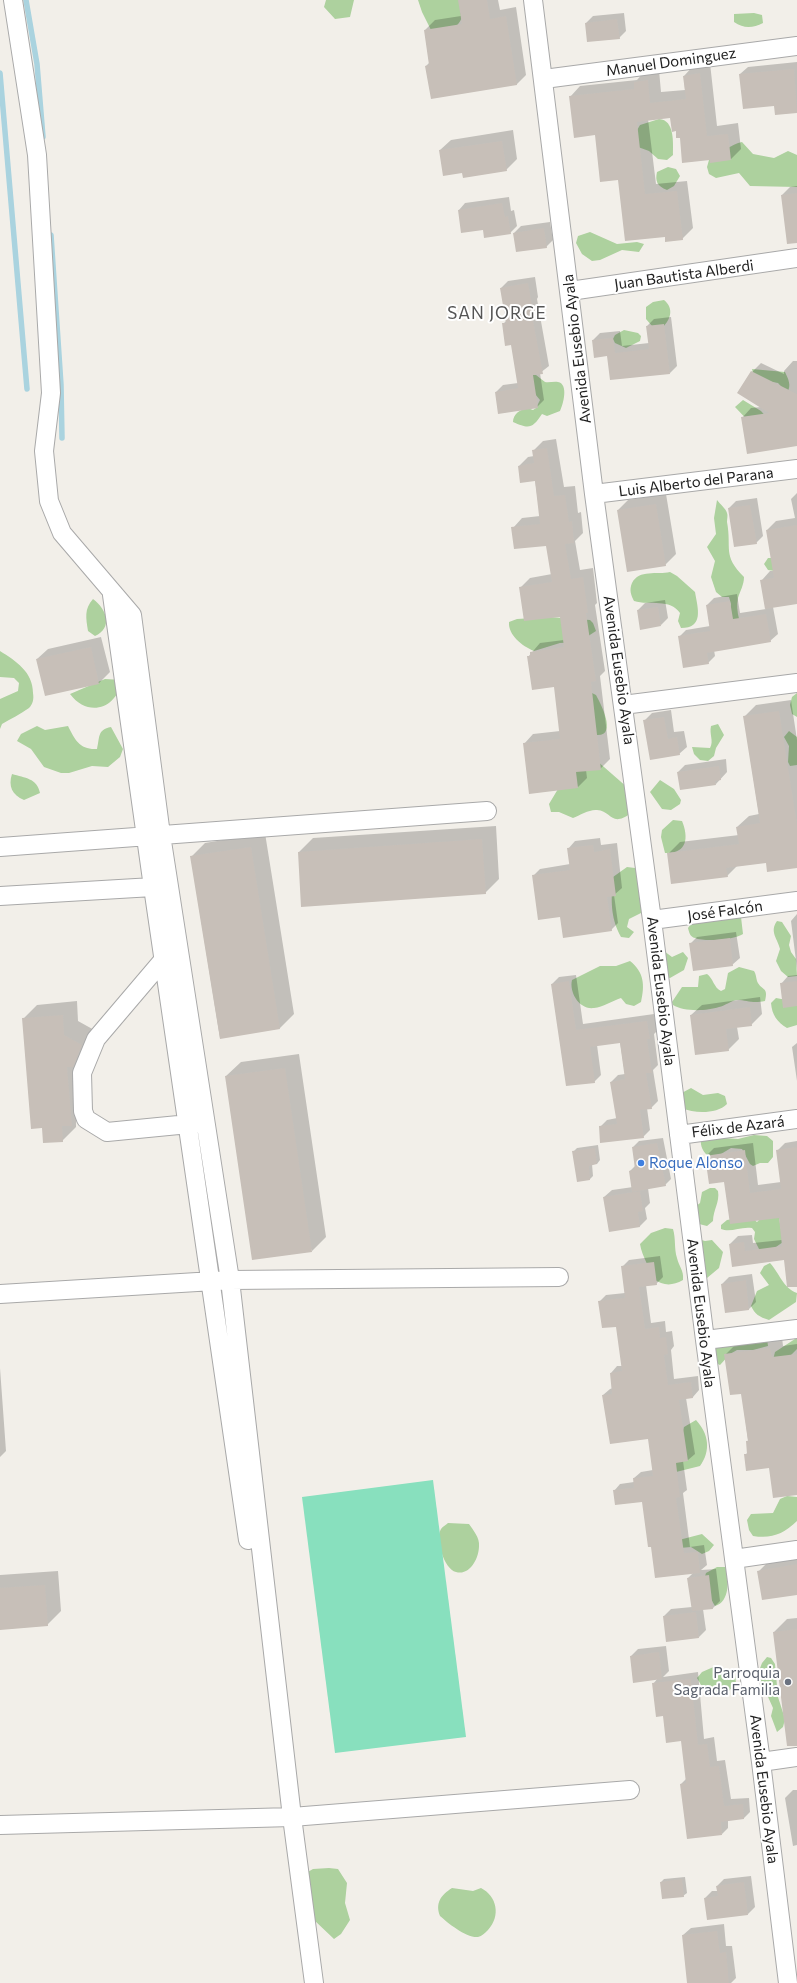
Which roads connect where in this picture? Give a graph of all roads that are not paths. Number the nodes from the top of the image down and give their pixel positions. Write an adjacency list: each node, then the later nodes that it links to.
1 (13, 0): 9 (street)
2 (533, 0): 4 (street, Avenida Eusebio Ayala)
3 (797, 46): 4 (street, Manuel Dominguez)
4 (544, 79): 6 (street, Avenida Eusebio Ayala)
5 (797, 258): 6 (street, Juan Bautista Alberdi)
6 (570, 291): 8 (street, Avenida Eusebio Ayala)
7 (797, 469): 8 (street, Luis Alberto del Parana)
8 (594, 494): 11 (street, Avenida Eusebio Ayala)
9 (112, 594): 13 (street); 13 (street)
10 (797, 683): 11 (street)
11 (624, 705): 18 (street, Avenida Eusebio Ayala)
12 (487, 811): 13 (street)
13 (154, 836): 14 (street); 15 (street); 21 (street)
14 (0, 847)
15 (153, 886): 16 (street); 19 (street)
16 (0, 896)
17 (797, 901): 18 (street, José Falcón)
18 (652, 920): 23 (street, Avenida Eusebio Ayala)
19 (164, 960): 22 (street); 22 (street)
20 (797, 1119): 23 (street, Félix de Azará)
21 (206, 1122): 22 (street); 25 (street)
22 (187, 1124): 26 (street)
23 (679, 1135): 29 (street, Avenida Eusebio Ayala)
24 (559, 1277): 25 (street)
25 (230, 1280): 26 (street); 35 (street)
26 (210, 1282): 27 (street); 35 (street)
27 (0, 1294)
28 (797, 1329): 29 (street)
29 (705, 1340): 31 (street, Avenida Eusebio Ayala)
30 (797, 1550): 31 (street)
31 (734, 1558): 33 (street, Avenida Eusebio Ayala)
32 (797, 1758): 33 (street)
33 (761, 1762): 38 (street, Avenida Eusebio Ayala)
34 (630, 1790): 35 (street)
35 (292, 1817): 36 (street); 37 (street)
36 (0, 1825)
37 (314, 1983)
38 (788, 1983)

